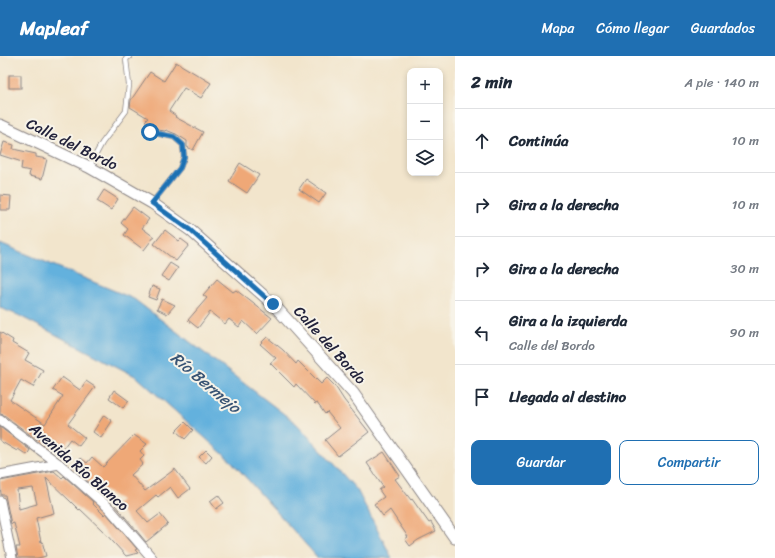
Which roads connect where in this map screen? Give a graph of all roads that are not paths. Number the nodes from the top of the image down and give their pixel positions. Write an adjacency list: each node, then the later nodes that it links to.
1 (130, 56): 4 (lane)
2 (0, 125): 4 (street, Calle del Bordo)
3 (150, 132): 5 (lane)
4 (89, 167): 5 (street, Calle del Bordo)
5 (152, 203): 10 (street, Calle del Bordo)
6 (0, 420): 7 (street, Avenida Río Blanco)
7 (58, 464): 8 (street); 11 (street, Avenida Río Blanco)
8 (0, 475)
9 (0, 501): 12 (street)
10 (455, 538)
11 (151, 556): 13 (street)
12 (12, 558)
13 (140, 558)

